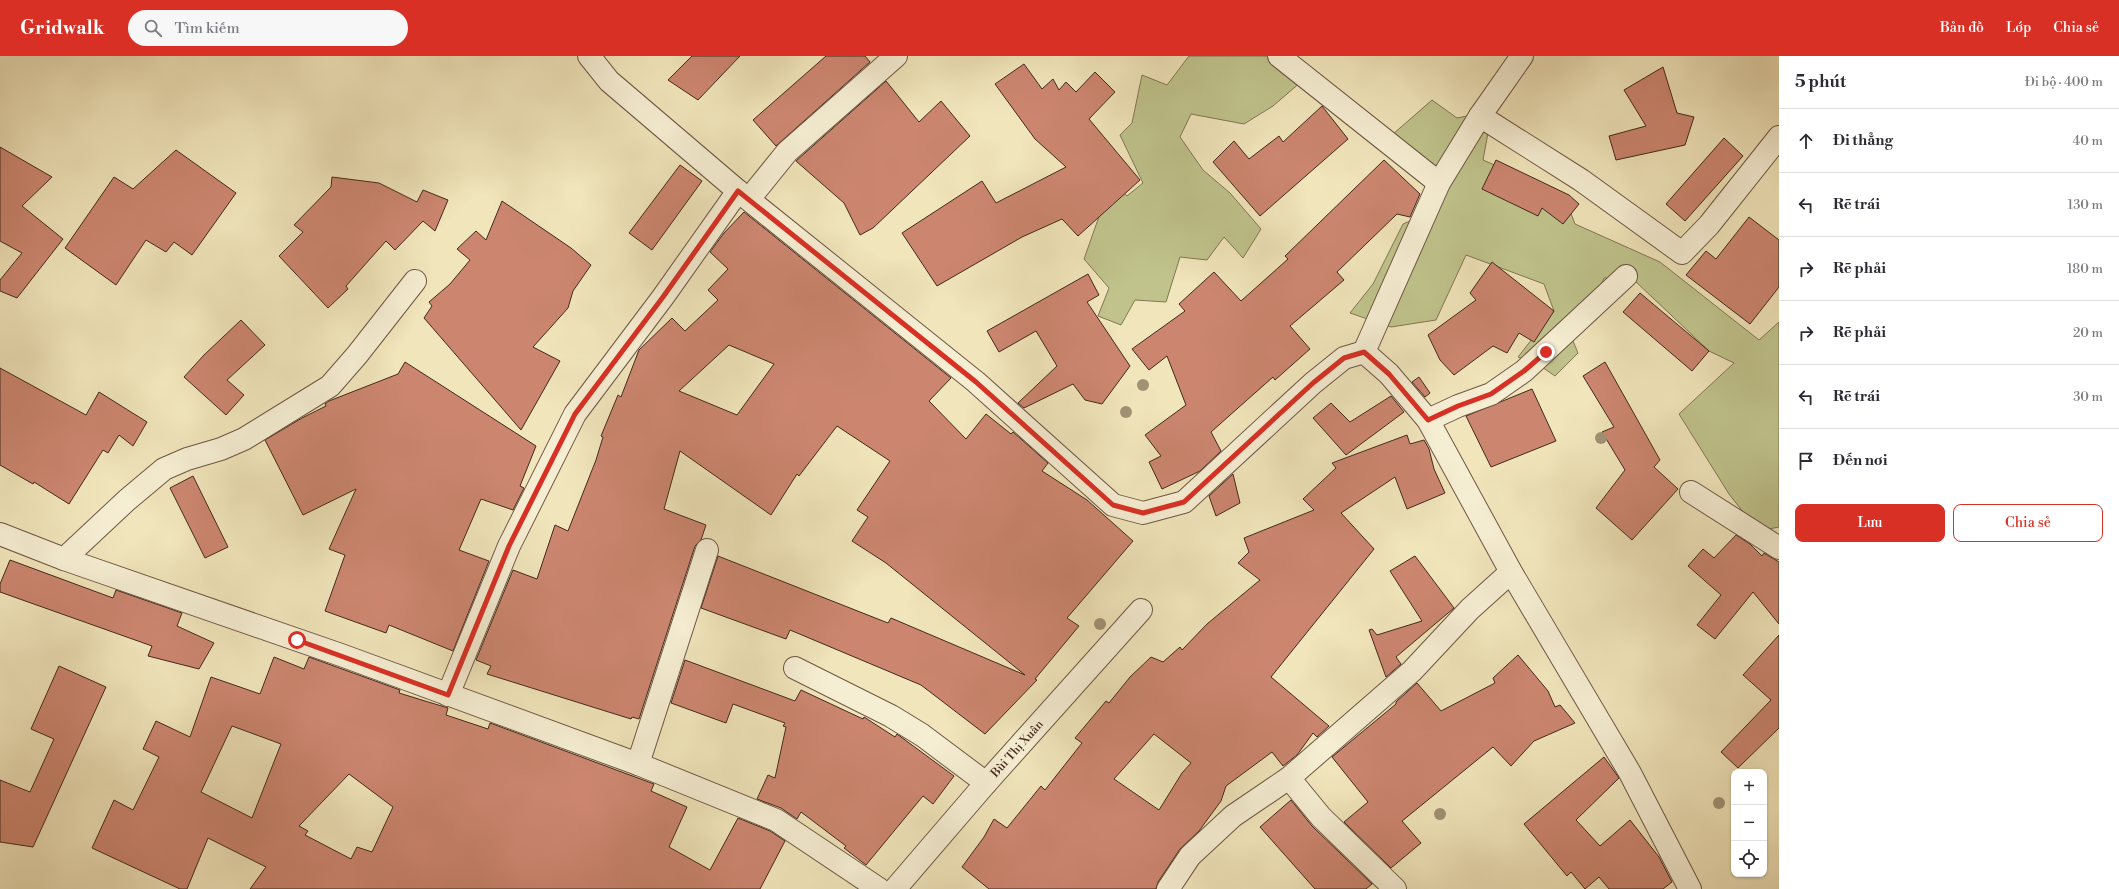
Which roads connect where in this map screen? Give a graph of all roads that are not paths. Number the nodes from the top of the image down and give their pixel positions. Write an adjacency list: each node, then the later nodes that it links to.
1 (589, 56): 8 (street)
2 (896, 56): 8 (street)
3 (1280, 56): 7 (street)
4 (1522, 56): 5 (street)
5 (1480, 116): 6 (street); 7 (street)
6 (1779, 137)
7 (1438, 183): 11 (street)
8 (744, 195): 11 (street); 21 (street)
9 (1626, 276): 12 (street)
10 (415, 281): 17 (street)
11 (1364, 352): 12 (street)
12 (1428, 420): 18 (street)
13 (1691, 492): 15 (street)
14 (0, 534): 17 (street)
15 (1779, 548)
16 (707, 550): 22 (street)
17 (64, 559): 21 (street)
18 (1511, 572): 23 (street); 29 (street)
19 (1140, 610): 24 (street, Bùi Thị Xuân)
20 (796, 668): 24 (street)
21 (448, 695): 22 (street)
22 (638, 764): 25 (street)
23 (1289, 778): 27 (street); 28 (street)
24 (986, 783): 26 (street, Bùi Thị Xuân)
25 (878, 889)
26 (895, 889)
27 (1168, 889)
28 (1394, 889)
29 (1690, 889)

